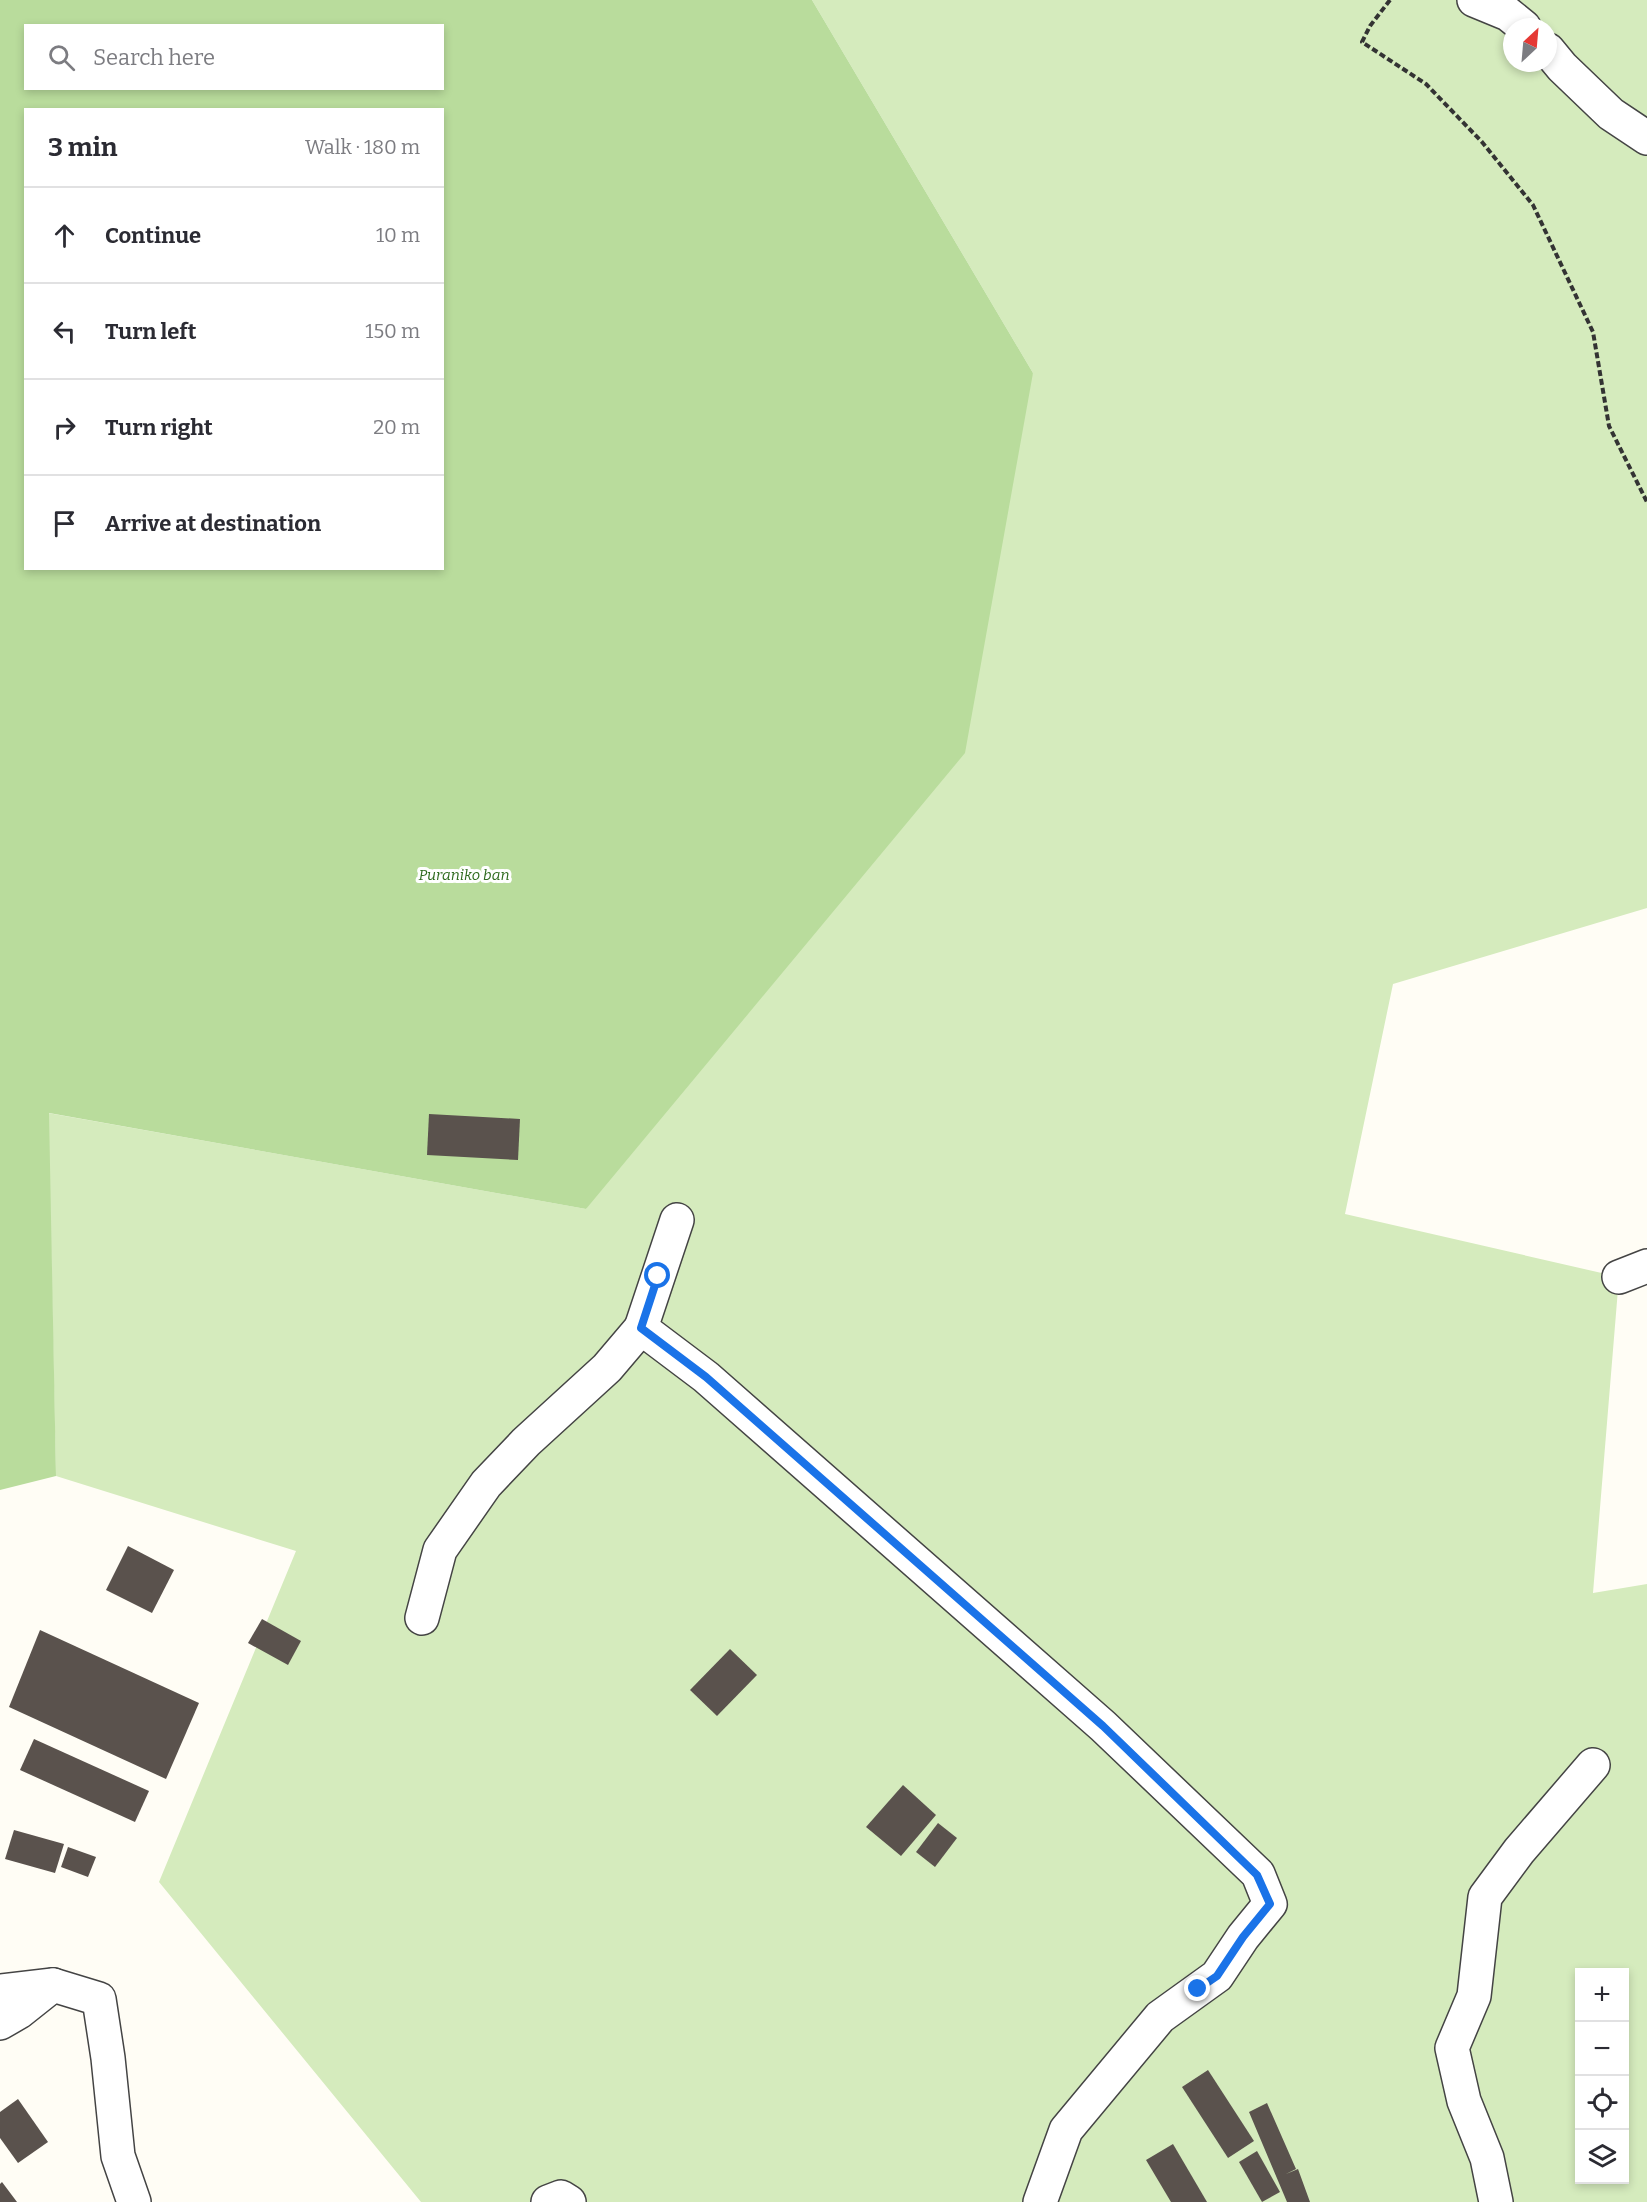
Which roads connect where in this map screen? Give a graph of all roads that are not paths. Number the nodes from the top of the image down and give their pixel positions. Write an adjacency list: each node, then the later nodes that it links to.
1 (1474, 0): 2 (street)
2 (1513, 18)
3 (1557, 61): 4 (street)
4 (1647, 138)
5 (677, 1220): 6 (street)
6 (641, 1328): 7 (street); 15 (street)
7 (422, 1618)
8 (1593, 1765): 16 (street)
9 (53, 1985): 10 (street); 11 (street); 12 (street)
10 (0, 1991)
11 (0, 2023)
12 (134, 2202)
13 (548, 2202): 14 (street)
14 (569, 2202)
15 (1040, 2202)
16 (1496, 2202)

